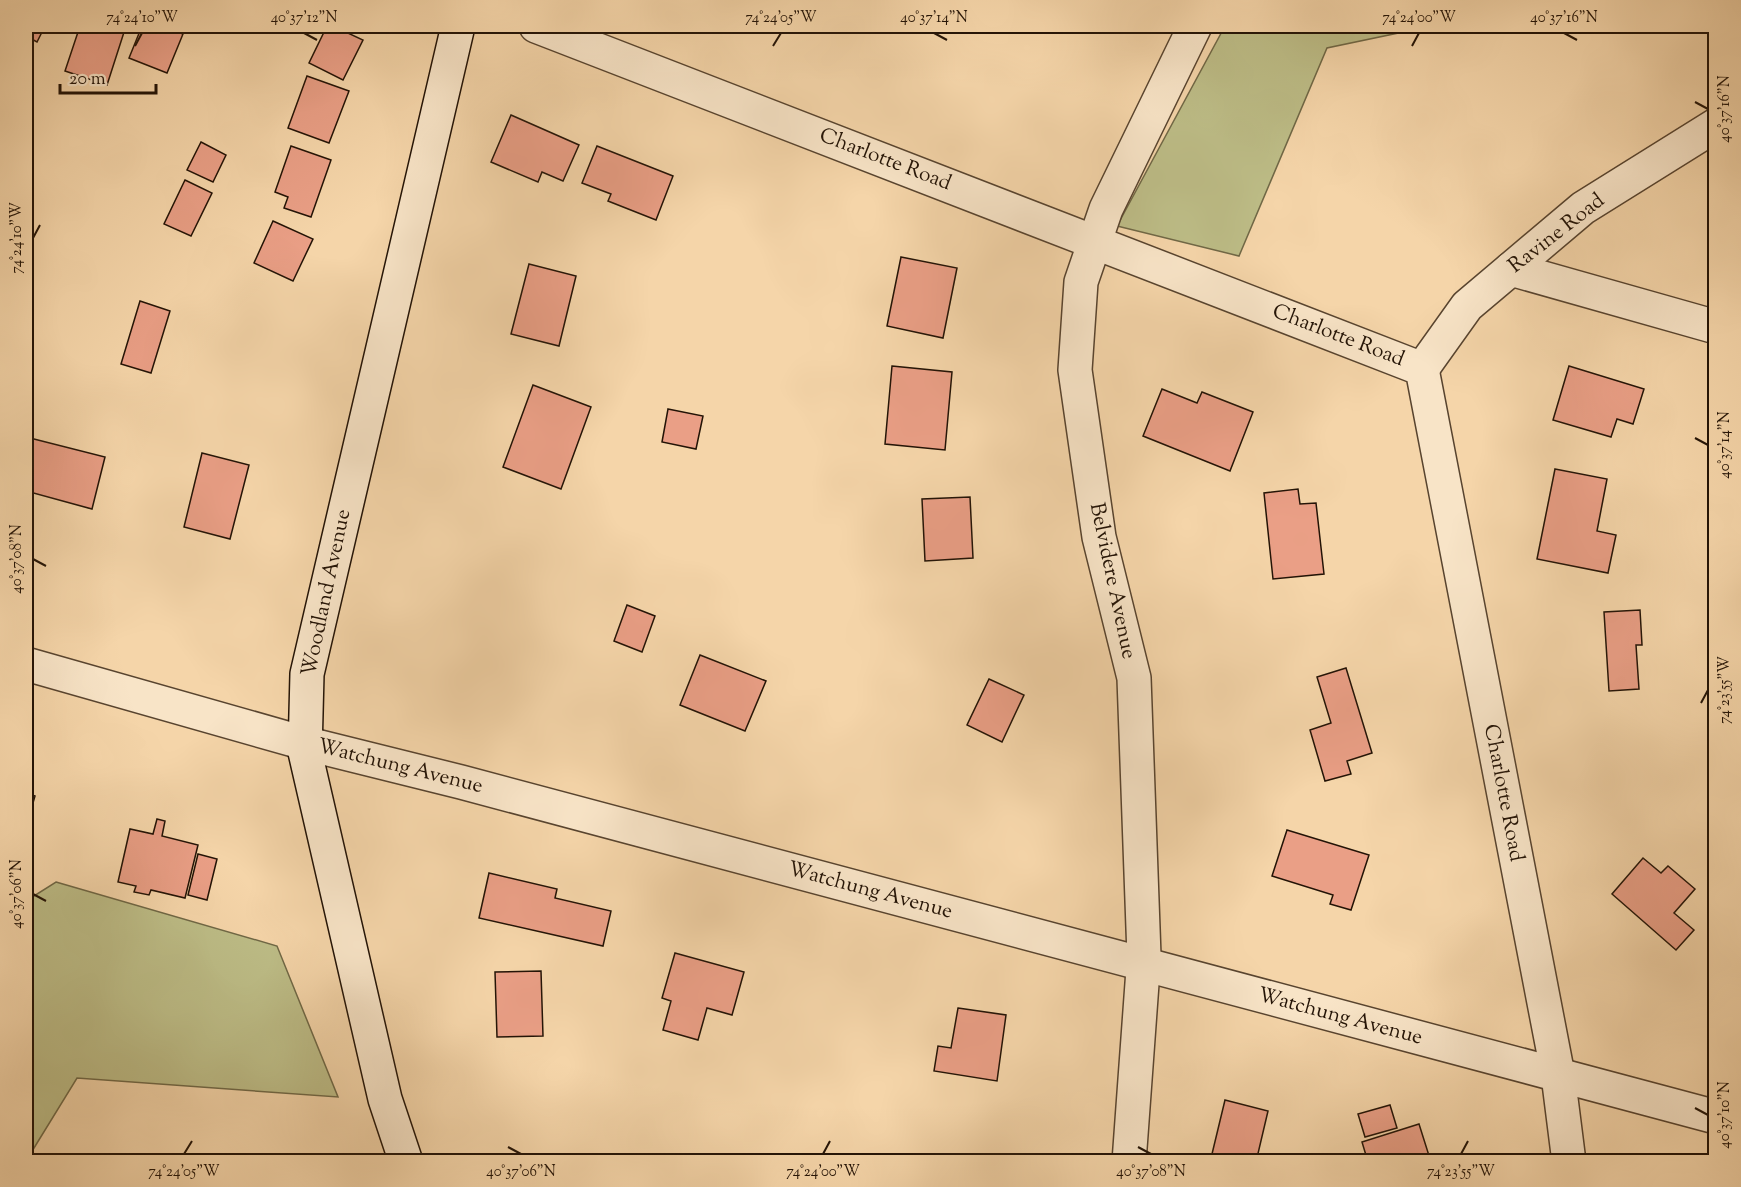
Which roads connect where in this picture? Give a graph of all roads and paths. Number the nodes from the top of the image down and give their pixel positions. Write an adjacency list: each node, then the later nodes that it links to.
1 (458, 26): 10 (street, Woodland Avenue)
2 (536, 26): 5 (street, Charlotte Road)
3 (1196, 26): 5 (street, Belvidere Avenue)
4 (1716, 125): 6 (street, Ravine Road)
5 (1095, 241): 8 (street, Charlotte Road); 11 (street, Belvidere Avenue)
6 (1511, 269): 7 (street); 8 (street, Ravine Road)
7 (1716, 327)
8 (1422, 369): 12 (street, Charlotte Road)
9 (26, 664): 10 (street, Watchung Avenue)
10 (304, 743): 11 (street, Watchung Avenue); 14 (street, Woodland Avenue)
11 (1144, 965): 12 (street, Watchung Avenue); 15 (street, Belvidere Avenue)
12 (1558, 1075): 13 (street, Watchung Avenue); 16 (street, Charlotte Road)
13 (1716, 1117)
14 (406, 1161)
15 (1129, 1161)
16 (1569, 1161)

